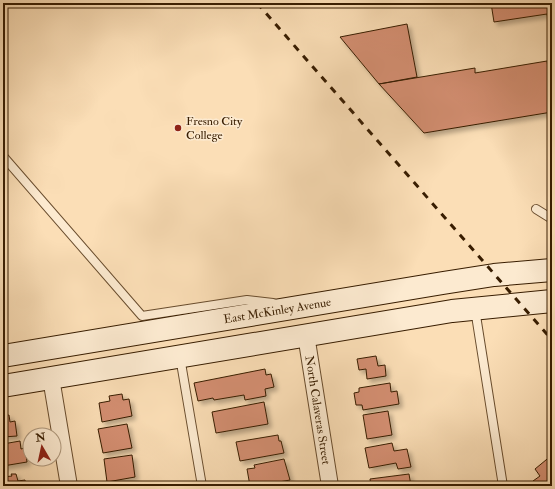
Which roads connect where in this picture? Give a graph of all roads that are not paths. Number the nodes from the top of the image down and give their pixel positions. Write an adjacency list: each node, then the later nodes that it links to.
1 (3, 156): 7 (lane)
2 (536, 209): 3 (lane)
3 (552, 219)
4 (552, 270): 5 (main road, East McKinley Avenue)
5 (443, 282): 7 (main road, East McKinley Avenue); 9 (main road)
6 (552, 301): 8 (main road)
7 (297, 307): 10 (main road, East McKinley Avenue); 12 (main road)
8 (475, 308): 9 (main road); 17 (lane)
9 (306, 335): 11 (main road); 16 (street, North Calaveras Street)
10 (3, 356)
11 (179, 356): 12 (main road); 15 (lane)
12 (51, 378): 13 (main road); 14 (street)
13 (3, 386)
14 (69, 486)
15 (202, 486)
16 (330, 486)
17 (503, 486)

